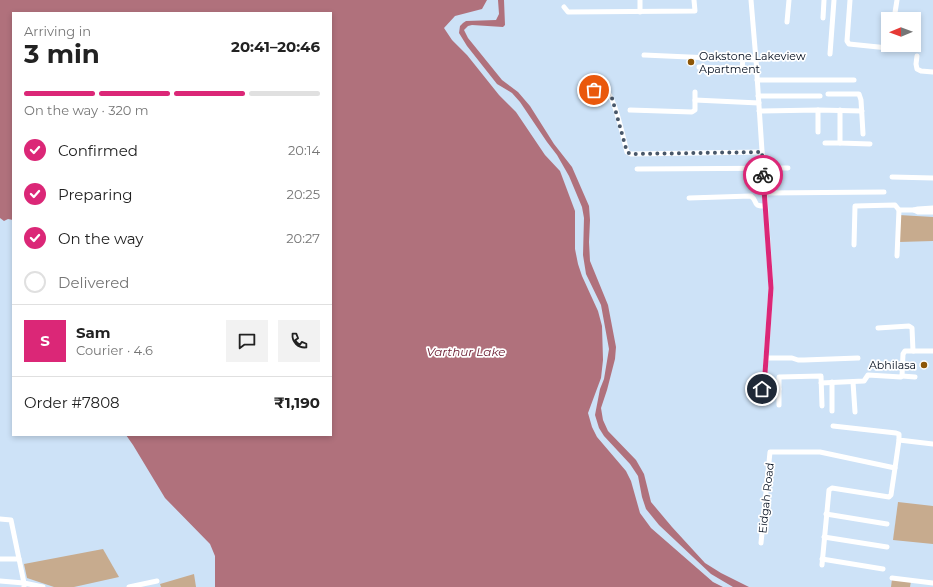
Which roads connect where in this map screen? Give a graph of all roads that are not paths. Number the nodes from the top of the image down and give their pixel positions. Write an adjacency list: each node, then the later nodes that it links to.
1 (640, 0): 10 (street)
2 (694, 0): 10 (street)
3 (751, 0): 19 (street)
4 (789, 0): 13 (street)
5 (824, 0): 12 (street)
6 (834, 0): 15 (street)
7 (850, 0): 14 (street)
8 (897, 0): 11 (street)
9 (564, 7): 10 (street)
10 (640, 12)
11 (895, 12)
12 (823, 18)
13 (787, 22)
14 (881, 47)
15 (830, 54)
16 (644, 55): 18 (street)
17 (917, 56): 21 (street)
18 (743, 59): 19 (street); 20 (street)
19 (756, 60): 22 (street)
20 (698, 67)
21 (933, 72)
22 (757, 80): 23 (street); 27 (street)
23 (854, 80)
24 (592, 89): 41 (street)
25 (695, 92): 29 (street)
26 (828, 94): 35 (street)
27 (758, 96): 28 (street); 30 (street)
28 (820, 96)
29 (695, 100): 30 (street); 31 (street)
30 (758, 103): 34 (street)
31 (630, 110)
32 (818, 110): 33 (street); 34 (street); 36 (street)
33 (840, 110): 35 (street); 39 (street)
34 (759, 111): 41 (street)
35 (862, 111): 37 (street)
36 (818, 132)
37 (863, 134)
38 (825, 143): 39 (street)
39 (840, 143): 40 (street)
40 (870, 144)
41 (762, 152): 42 (street)
42 (763, 168): 43 (street); 44 (street); 48 (street)
43 (788, 168)
44 (637, 169)
45 (892, 177): 46 (street)
46 (933, 178)
47 (884, 192): 48 (street)
48 (765, 193): 50 (street)
49 (689, 198): 50 (street)
50 (765, 206): 60 (street)
51 (933, 208): 53 (street)
52 (899, 210): 53 (street); 55 (street); 56 (street)
53 (914, 210): 54 (street)
54 (933, 212)
55 (854, 245)
56 (897, 256)
57 (878, 328): 58 (street)
58 (913, 351): 59 (street); 62 (street)
59 (933, 351)
60 (766, 358): 61 (street); 67 (street)
61 (858, 358)
62 (902, 376): 63 (street); 65 (street)
63 (915, 377)
64 (832, 382): 65 (street); 66 (street); 70 (street)
65 (853, 382): 71 (street)
66 (821, 383): 67 (street); 69 (street)
67 (779, 389): 68 (street)
68 (779, 405)
69 (822, 406)
70 (832, 411)
71 (855, 412)
72 (832, 426): 73 (street)
73 (899, 440): 74 (street); 75 (street)
74 (933, 444)
75 (895, 468): 76 (street); 80 (street, Eidgah Road)
76 (826, 514): 78 (street); 79 (street)
77 (0, 520): 83 (street)
78 (887, 524)
79 (824, 537): 81 (street); 84 (street)
80 (761, 543)
81 (887, 547)
82 (0, 559): 83 (street)
83 (19, 559): 89 (street)
84 (883, 569)
85 (892, 578): 88 (street)
86 (157, 581): 91 (street)
87 (0, 582): 89 (street)
88 (933, 583)
89 (24, 585): 90 (street)
90 (43, 587)
91 (129, 587)

